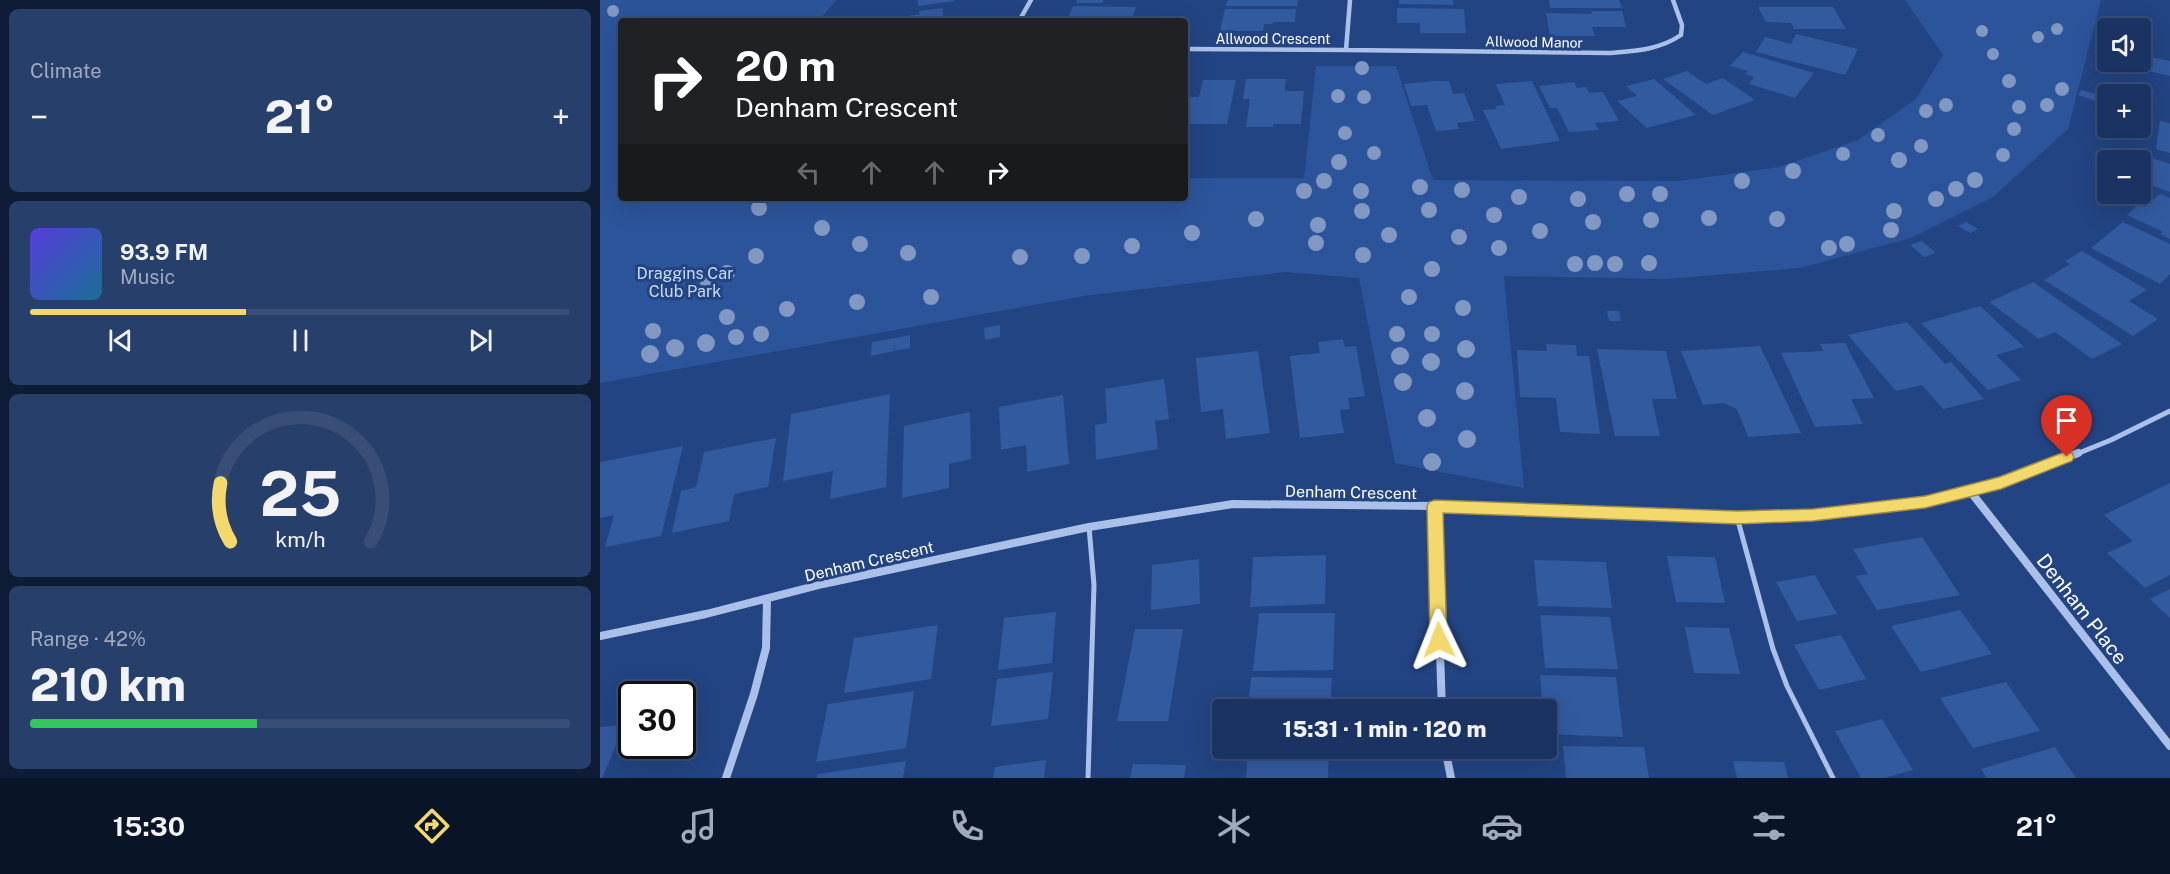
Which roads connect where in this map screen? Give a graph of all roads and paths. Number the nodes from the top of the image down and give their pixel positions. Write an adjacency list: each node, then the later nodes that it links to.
1 (1031, 0): 4 (street)
2 (1350, 0): 6 (street, Allwood Crescent)
3 (1673, 0): 6 (street, Allwood Manor)
4 (1021, 18)
5 (1188, 49): 6 (street, Allwood Crescent)
6 (1346, 50)
7 (2170, 411): 8 (street, Denham Crescent)
8 (1970, 491): 10 (street, Denham Crescent); 15 (street, Denham Place)
9 (1435, 506): 10 (street, Denham Crescent); 11 (street, Denham Crescent); 14 (street)
10 (1737, 518): 20 (lane)
11 (1089, 527): 12 (street, Denham Crescent); 18 (lane)
12 (767, 599): 13 (street, Denham Crescent); 17 (street)
13 (600, 636)
14 (1442, 699)
15 (2170, 746)
16 (1447, 759): 19 (street)
17 (726, 778)
18 (1088, 778)
19 (1451, 778)
20 (1833, 778)

